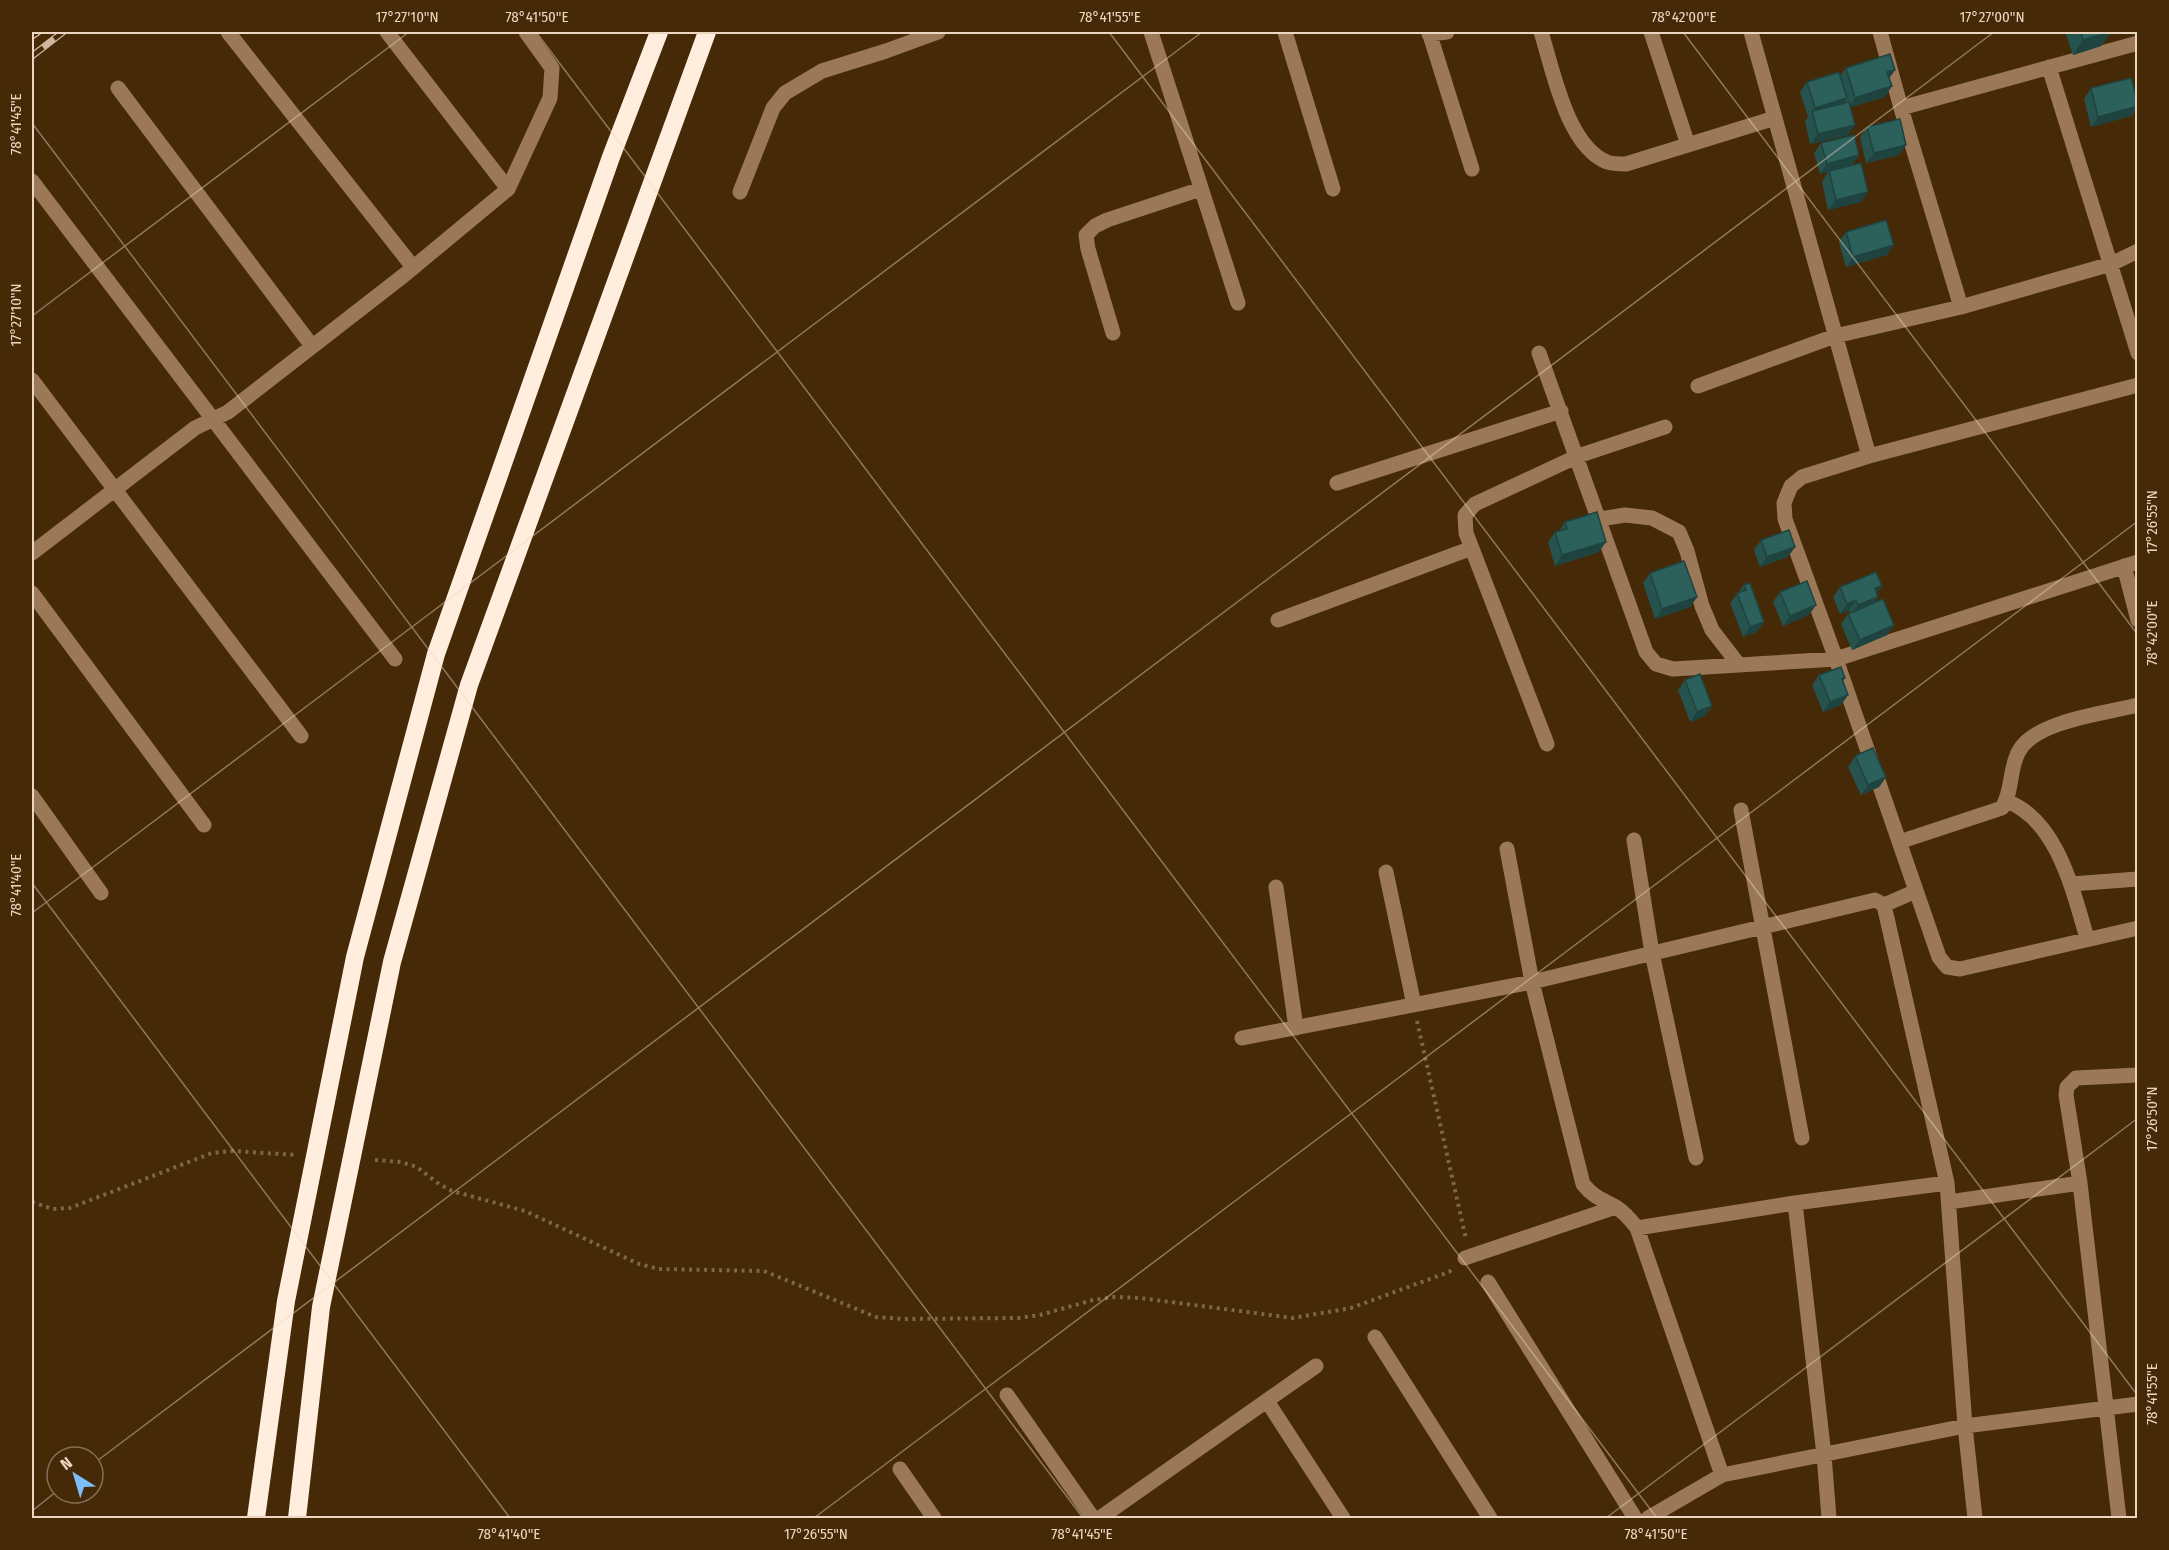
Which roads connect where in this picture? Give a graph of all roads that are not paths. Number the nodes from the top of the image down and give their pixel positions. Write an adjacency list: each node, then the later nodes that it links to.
1 (228, 32): 29 (street)
2 (387, 32): 23 (street)
3 (526, 32): 23 (street)
4 (659, 32): 103 (highway)
5 (707, 32): 104 (highway)
6 (939, 32): 26 (street)
7 (1151, 32): 24 (street)
8 (1285, 32): 25 (street)
9 (1447, 32): 14 (street)
10 (1540, 32): 20 (street)
11 (1651, 32): 20 (street)
12 (1751, 32): 19 (street)
13 (1881, 32): 18 (street)
14 (1429, 33): 21 (street)
15 (2138, 43): 16 (street)
16 (2049, 67): 18 (street); 28 (street)
17 (118, 88): 34 (street)
18 (1901, 108): 31 (street)
19 (1775, 118): 20 (street); 33 (street)
20 (1688, 145)
21 (1472, 169)
22 (32, 181): 41 (street)
23 (508, 189): 29 (street)
24 (1201, 189): 30 (street); 32 (street)
25 (1333, 189)
26 (740, 192)
27 (2138, 251): 28 (street)
28 (2111, 264): 31 (street); 36 (street)
29 (413, 267): 34 (street)
30 (1238, 303)
31 (1961, 307): 33 (street)
32 (1113, 333)
33 (1835, 336): 39 (street); 44 (street)
34 (312, 346): 41 (street)
35 (1539, 353): 40 (street)
36 (2138, 353)
37 (32, 380): 46 (street)
38 (2138, 385): 44 (street)
39 (1698, 386)
40 (1561, 411): 43 (street); 45 (street)
41 (212, 418): 46 (street); 54 (street)
42 (1665, 427): 43 (street)
43 (1578, 456): 47 (street); 48 (street)
44 (1869, 456): 55 (street)
45 (1337, 483)
46 (115, 489): 49 (street); 58 (street)
47 (1600, 519): 56 (street); 56 (street)
48 (1472, 548): 52 (street); 59 (street)
49 (32, 553)
50 (2131, 564): 53 (street); 55 (street)
51 (32, 594): 63 (street)
52 (1278, 620)
53 (2138, 620)
54 (395, 659)
55 (1836, 659): 56 (street); 65 (street)
56 (1739, 665)
57 (2138, 705): 61 (street)
58 (301, 736)
59 (1547, 744)
60 (32, 795): 72 (street)
61 (2006, 801): 65 (street); 69 (street)
62 (1741, 810): 74 (street)
63 (204, 825)
64 (1634, 840): 77 (street)
65 (1899, 842): 71 (street)
66 (1507, 849): 78 (street)
67 (1386, 872): 79 (street)
68 (2138, 879): 69 (street)
69 (2071, 884): 76 (street)
70 (1276, 887): 80 (street)
71 (1916, 891): 73 (street); 76 (street)
72 (101, 893)
73 (1884, 905): 74 (street); 85 (street)
74 (1763, 927): 77 (street); 83 (street)
75 (2138, 928): 76 (street)
76 (2087, 938)
77 (1652, 953): 78 (street); 84 (street)
78 (1532, 982): 79 (street); 89 (street)
79 (1414, 1005): 80 (street)
80 (1296, 1028): 81 (street)
81 (1242, 1038)
82 (2138, 1075): 86 (street)
83 (1802, 1138)
84 (1696, 1158)
85 (1947, 1183): 87 (street); 88 (street)
86 (2080, 1183): 87 (street); 98 (street)
87 (1949, 1202): 99 (street)
88 (1795, 1203): 90 (street); 100 (street)
89 (1616, 1207): 90 (street); 91 (street)
90 (1637, 1228): 102 (street)
91 (1465, 1258)
92 (1488, 1282): 110 (street)
93 (1375, 1337): 109 (street)
94 (1316, 1366): 96 (street)
95 (1007, 1395): 106 (street)
96 (1267, 1401): 107 (street); 108 (street)
97 (2138, 1404): 98 (street)
98 (2106, 1409): 99 (street); 114 (street)
99 (1965, 1426): 100 (street); 113 (street)
100 (1824, 1455): 102 (street); 112 (street)
101 (900, 1469): 105 (street)
102 (1722, 1476): 111 (street)
103 (256, 1518)
104 (297, 1518)
105 (934, 1518)
106 (1093, 1518)
107 (1100, 1518)
108 (1343, 1518)
109 (1490, 1518)
110 (1635, 1518)
111 (1648, 1518)
112 (1829, 1518)
113 (1975, 1518)
114 (2120, 1518)

